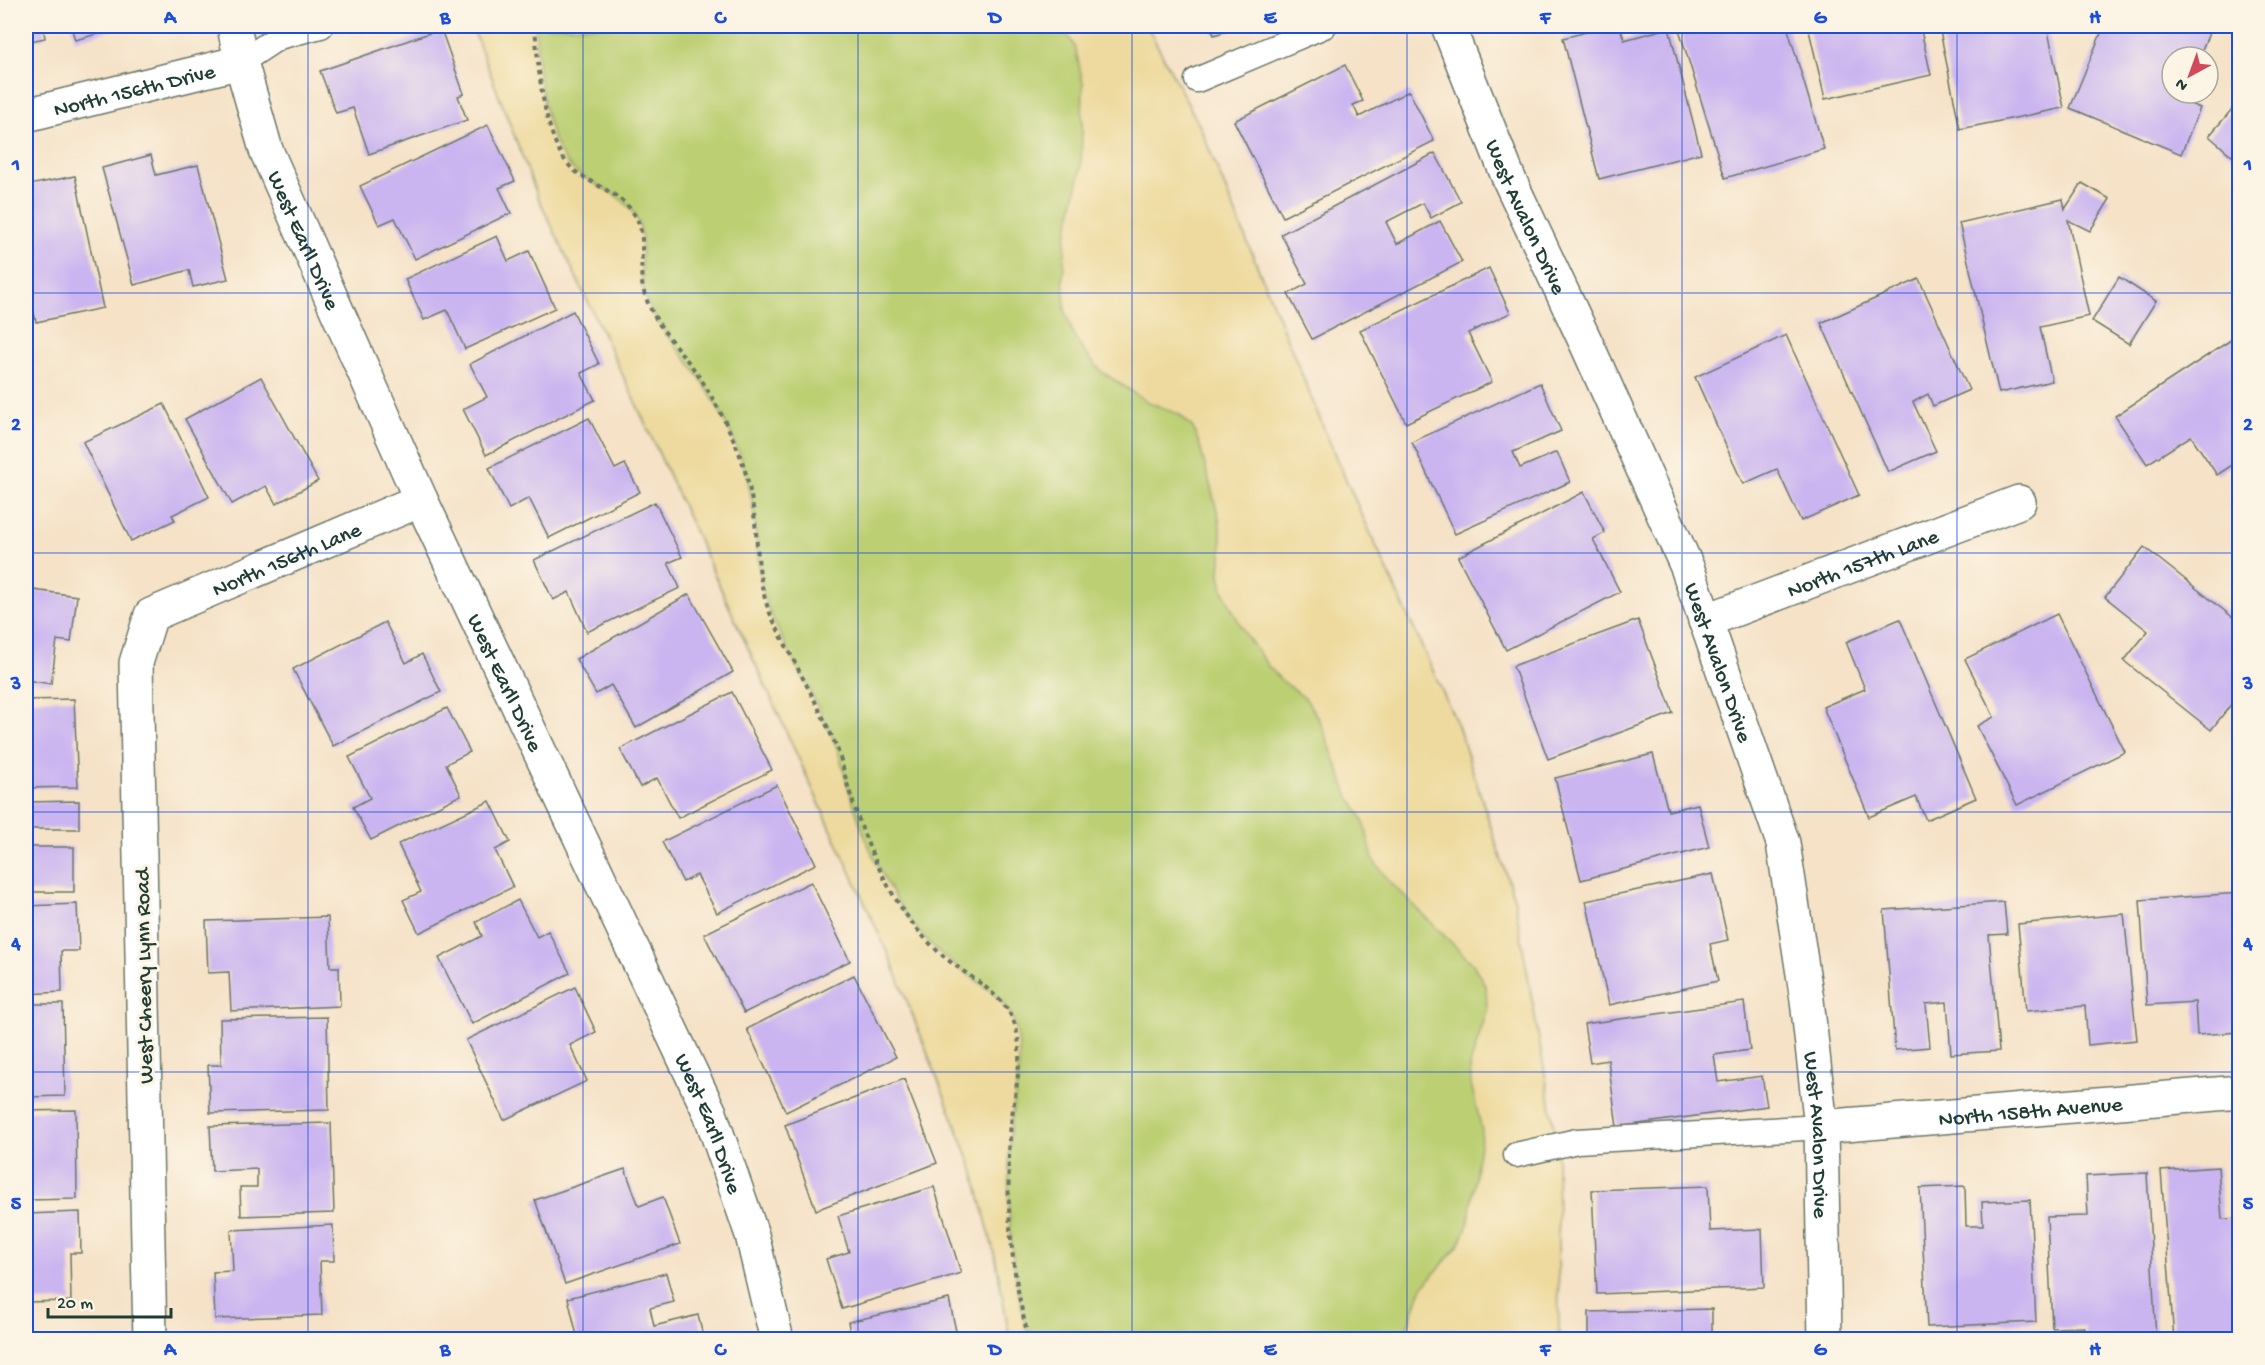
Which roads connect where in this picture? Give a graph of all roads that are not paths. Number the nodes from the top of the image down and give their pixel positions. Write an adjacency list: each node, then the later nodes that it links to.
1 (234, 26): 5 (street, West Earll Drive)
2 (321, 26): 5 (lane)
3 (1324, 26): 6 (lane)
4 (1448, 26): 11 (street, West Avalon Drive)
5 (241, 62): 7 (street, North 156th Drive); 8 (street, West Earll Drive)
6 (1197, 80)
7 (26, 115)
8 (421, 500): 10 (street, North 156th Lane); 16 (street, West Earll Drive)
9 (2019, 502): 11 (street, North 157th Lane)
10 (151, 615): 15 (street, West Cheery Lynn Road)
11 (1705, 621): 13 (street, West Avalon Drive)
12 (2240, 1092): 13 (street, North 158th Avenue)
13 (1821, 1127): 14 (lane); 17 (street, West Avalon Drive)
14 (1516, 1155)
15 (150, 1340)
16 (777, 1340)
17 (1825, 1340)

